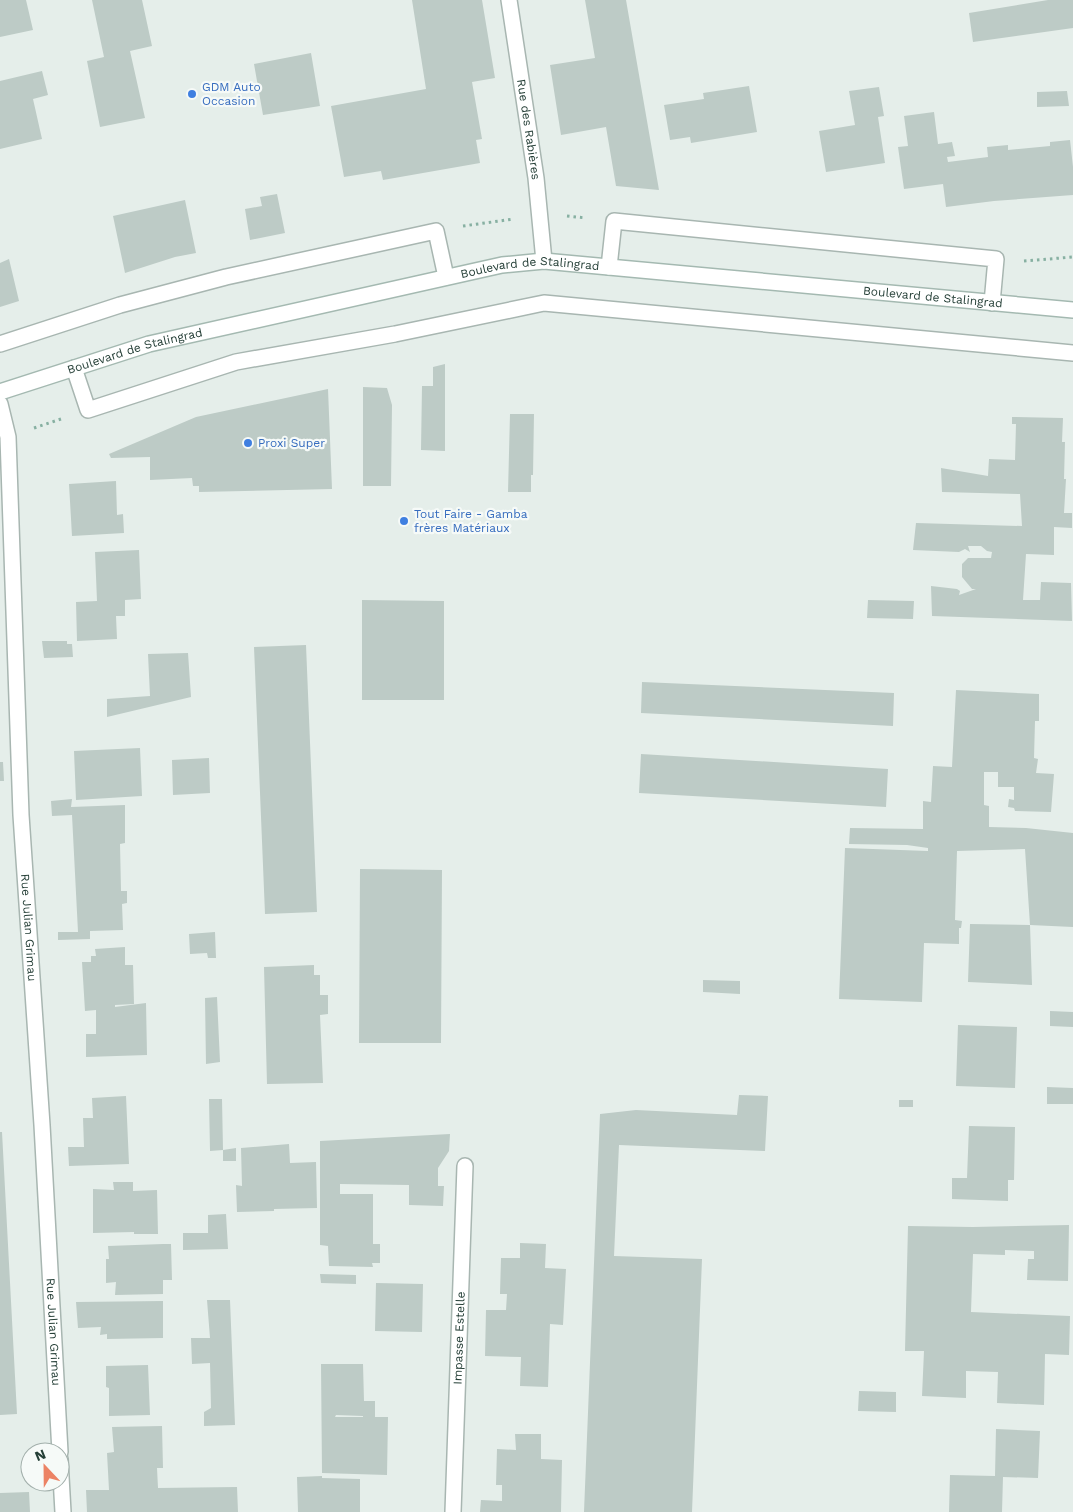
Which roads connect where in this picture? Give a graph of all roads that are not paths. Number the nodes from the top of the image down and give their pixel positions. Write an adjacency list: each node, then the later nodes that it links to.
1 (509, 0): 2 (street, Rue des Rabières)
2 (544, 261): 3 (street, Boulevard de Stalingrad); 4 (street, Boulevard de Stalingrad)
3 (609, 267): 5 (street, Boulevard de Stalingrad); 5 (street)
4 (446, 277): 7 (street); 9 (street, Boulevard de Stalingrad)
5 (992, 303): 6 (street, Boulevard de Stalingrad)
6 (1073, 310)
7 (0, 344)
8 (1073, 353): 9 (street)
9 (74, 368): 10 (street, Boulevard de Stalingrad)
10 (0, 392)
11 (0, 404): 13 (street, Rue Julian Grimau)
12 (465, 1166): 16 (street, Impasse Estelle)
13 (59, 1442)
14 (62, 1492): 15 (street)
15 (63, 1512)
16 (453, 1512)

